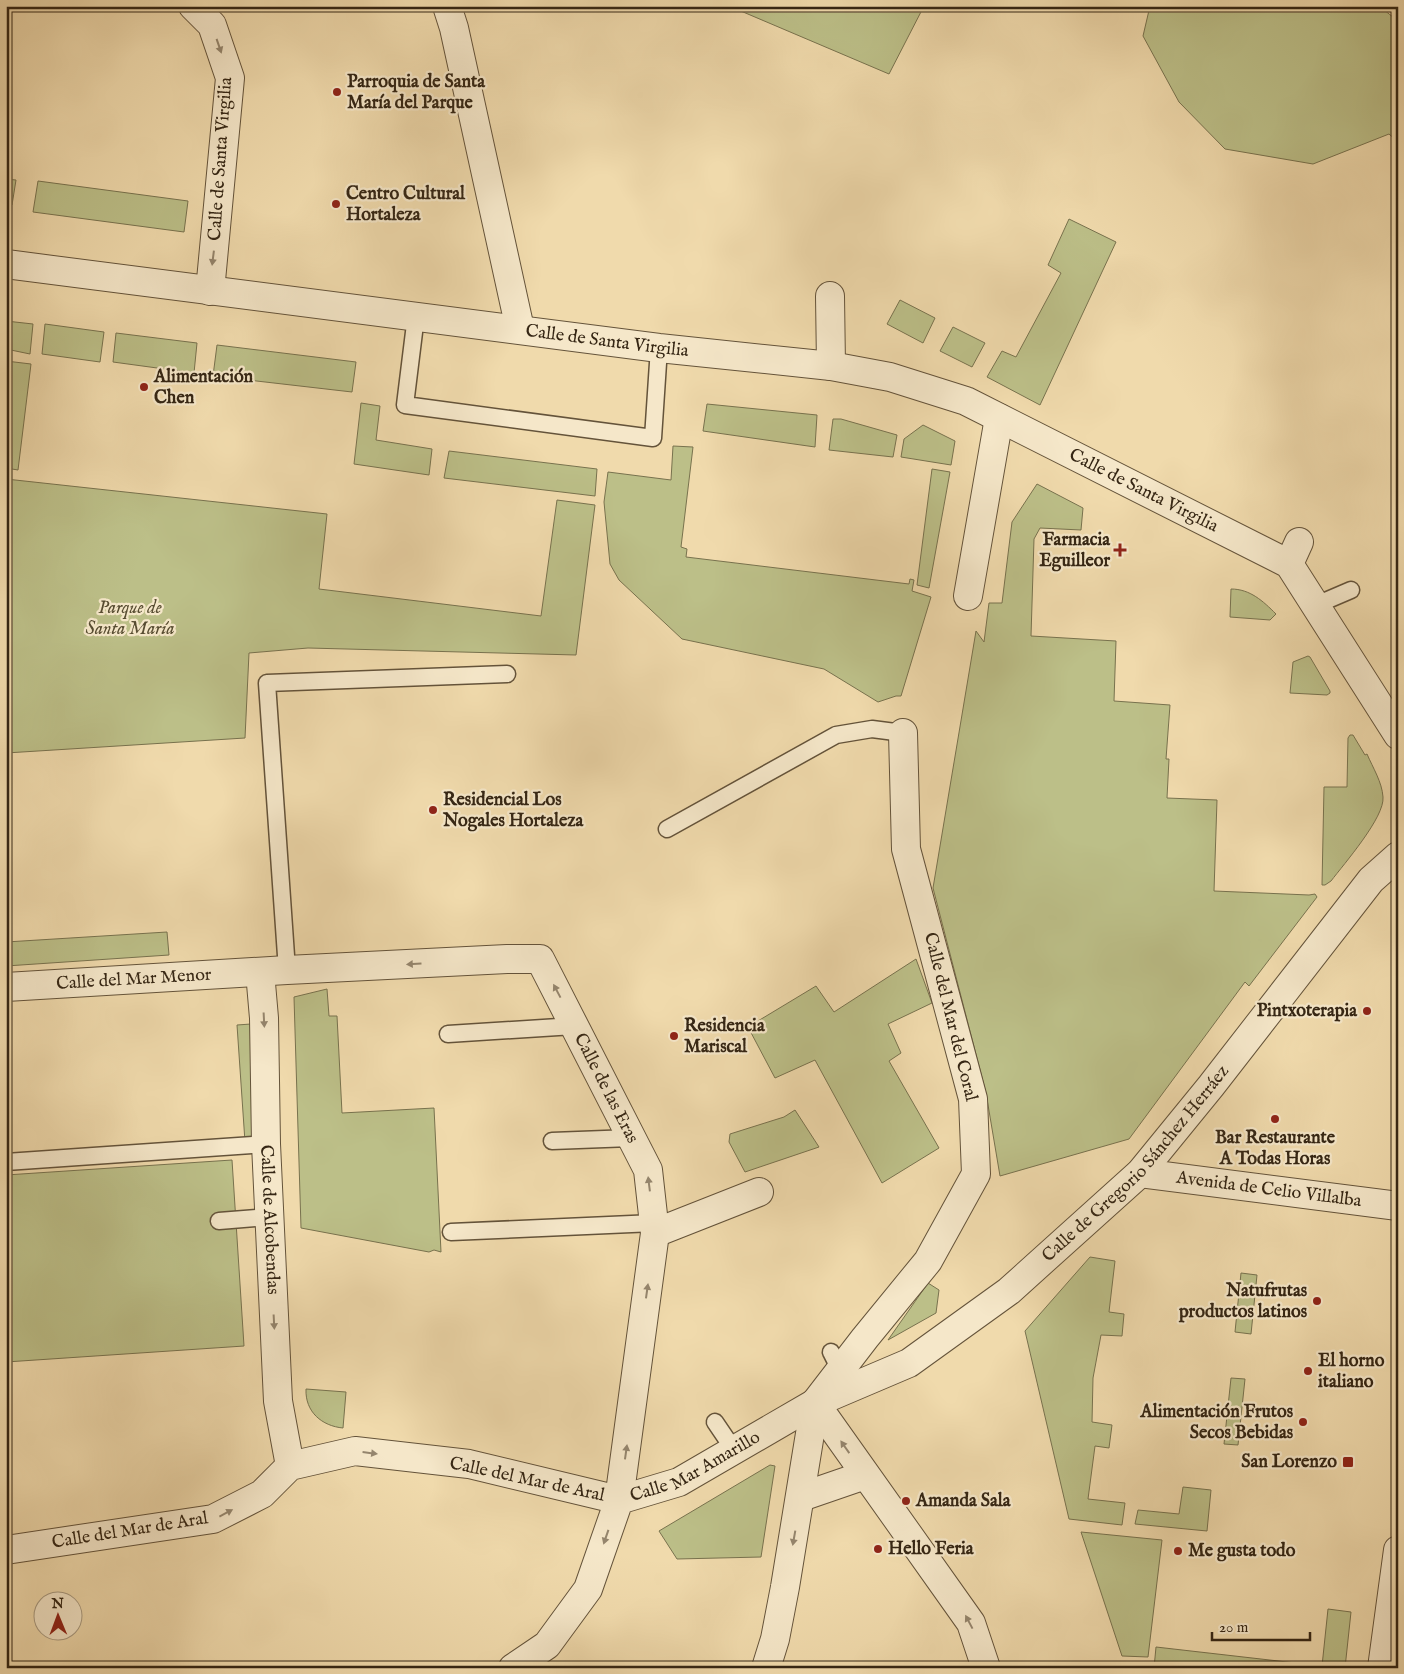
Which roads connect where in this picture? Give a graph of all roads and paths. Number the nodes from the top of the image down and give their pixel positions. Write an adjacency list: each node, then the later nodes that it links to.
1 (193, 6): 4 (street, Calle de Santa Virgilia, one-way to 4)
2 (447, 6): 7 (street)
3 (6, 264): 4 (street, Calle de Santa Virgilia)
4 (210, 291): 6 (street, Calle de Santa Virgilia)
5 (830, 296): 9 (street)
6 (416, 316): 7 (street, Calle de Santa Virgilia); 8 (lane)
7 (520, 329): 8 (street, Calle de Santa Virgilia)
8 (659, 348): 9 (street, Calle de Santa Virgilia)
9 (831, 366): 10 (street, Calle de Santa Virgilia)
10 (999, 418): 12 (street); 13 (street, Calle de Santa Virgilia)
11 (1351, 590): 13 (lane)
12 (968, 596)
13 (1316, 605): 16 (street, Calle de Santa Virgilia)
14 (506, 674): 19 (lane)
15 (902, 733): 17 (lane); 35 (street, Calle del Mar del Coral)
16 (1398, 734)
17 (667, 829)
18 (1398, 856): 28 (street, Calle de Gregorio Sánchez Herráez)
19 (286, 970): 20 (street, Calle de las Eras); 22 (street, Calle de las Eras, one-way to 19)
20 (260, 972): 21 (street, Calle del Mar Menor); 26 (street, Calle de Alcobendas, one-way to 26)
21 (6, 987)
22 (574, 1026): 23 (lane); 24 (street, Calle de las Eras)
23 (448, 1034)
24 (631, 1138): 25 (lane); 33 (street, Calle de las Eras, one-way to 24)
25 (552, 1141)
26 (266, 1144): 27 (lane); 31 (street, Calle de Alcobendas)
27 (6, 1162)
28 (1140, 1173): 30 (street, Avenida de Celio Villalba); 35 (street, Calle de Gregorio Sánchez Herráez)
29 (759, 1192): 33 (street)
30 (1398, 1206)
31 (269, 1217): 32 (lane); 39 (street, Calle de Alcobendas, one-way to 39)
32 (219, 1221)
33 (655, 1228): 34 (lane); 42 (street, Calle de las Eras, one-way to 33)
34 (451, 1232)
35 (841, 1370): 36 (street, Calle del Mar del Coral)
36 (816, 1403): 38 (street, Calle Mar Amarillo); 40 (street, one-way to 36); 41 (street)
37 (715, 1422): 38 (lane)
38 (734, 1450): 42 (street, Calle Mar Amarillo)
39 (290, 1466): 42 (street, Calle del Mar de Aral, one-way to 42); 43 (street, Calle del Mar de Aral, one-way to 39)
40 (866, 1475): 41 (street); 47 (street, one-way to 40)
41 (801, 1497): 46 (street, one-way to 46)
42 (619, 1500): 45 (street, Calle Mar Amarillo, one-way to 45)
43 (6, 1550)
44 (1398, 1550): 48 (street)
45 (513, 1668)
46 (766, 1668)
47 (986, 1668)
48 (1382, 1668)

